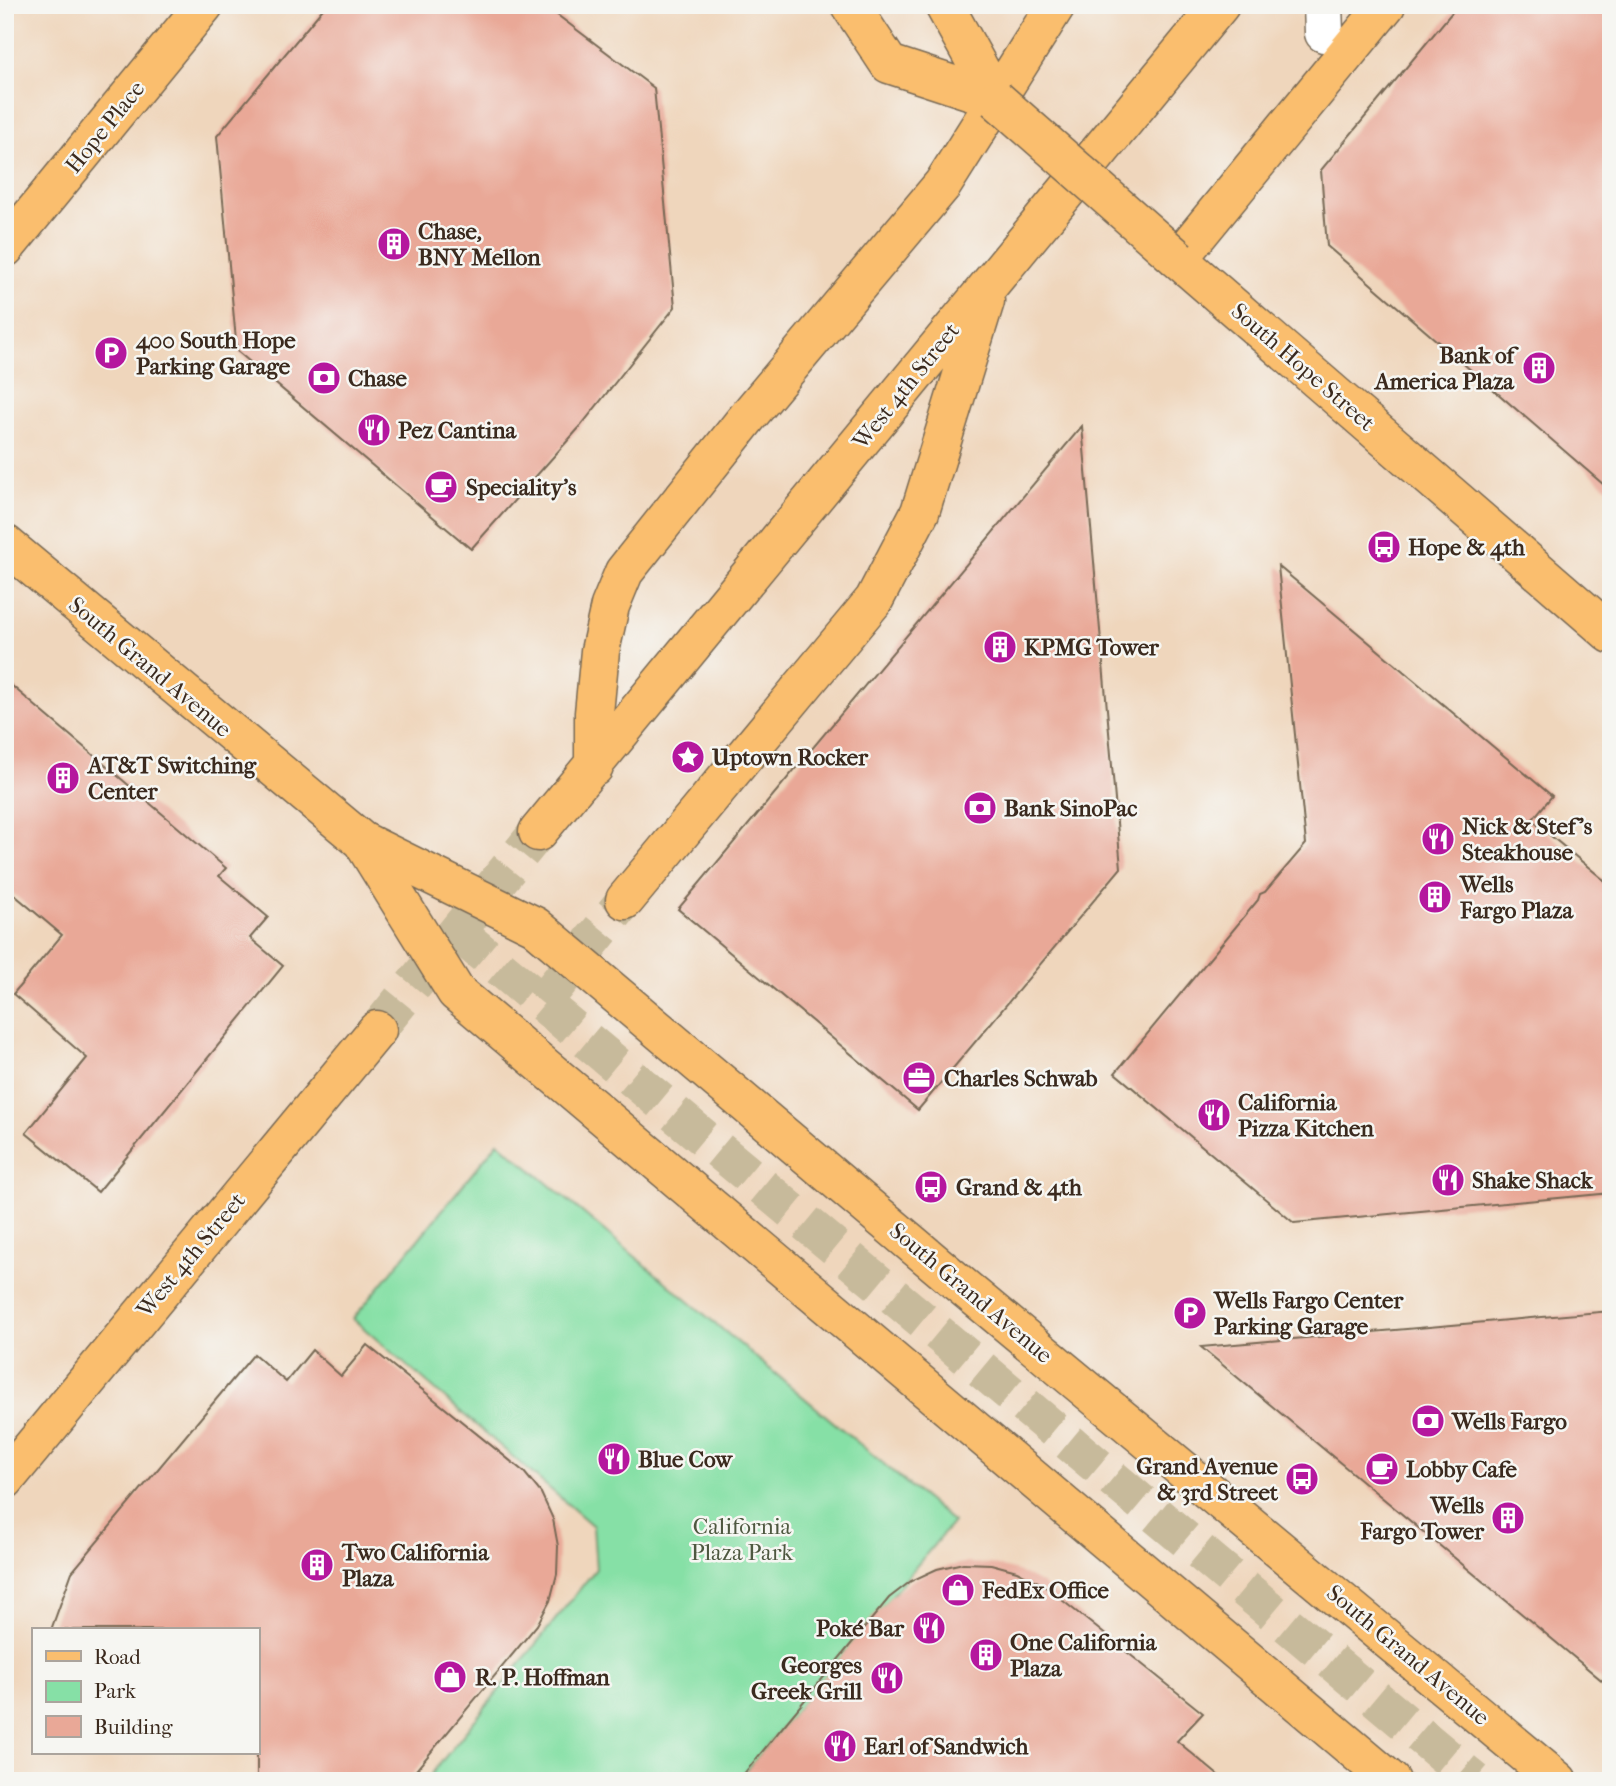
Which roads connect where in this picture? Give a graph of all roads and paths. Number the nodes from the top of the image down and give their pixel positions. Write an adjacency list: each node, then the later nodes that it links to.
1 (204, 5): 8 (main road, Hope Place)
2 (850, 5): 7 (main road, South Hope Street)
3 (1056, 5): 7 (main road)
4 (1220, 5): 10 (main road, West 4th Street)
5 (1386, 5): 9 (main road)
6 (951, 19): 7 (main road, South Hope Street)
7 (996, 99): 9 (main road, South Hope Street, bridge); 13 (main road)
8 (5, 248)
9 (1178, 259): 12 (main road, South Hope Street)
10 (991, 283): 13 (main road, West 4th Street); 16 (main road)
11 (5, 544): 15 (main road, South Grand Avenue)
12 (1611, 634)
13 (593, 767): 14 (main road, West 4th Street)
14 (538, 832)
15 (362, 841): 19 (main road, South Grand Avenue); 20 (main road, South Grand Avenue)
16 (625, 900)
17 (377, 1030): 18 (main road, West 4th Street)
18 (5, 1480)
19 (1391, 1781)
20 (1558, 1781)

